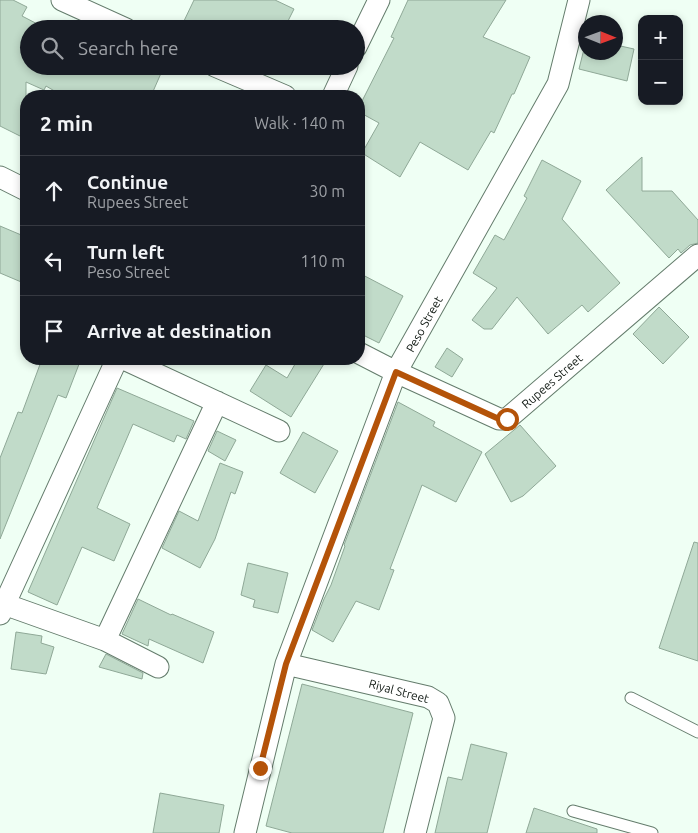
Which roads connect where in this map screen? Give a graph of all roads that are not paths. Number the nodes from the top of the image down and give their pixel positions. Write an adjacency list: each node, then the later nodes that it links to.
1 (62, 0): 4 (street)
2 (379, 0): 5 (street)
3 (579, 0): 16 (street, Peso Street)
4 (106, 20)
5 (365, 29)
6 (235, 75): 8 (street)
7 (342, 75): 9 (street)
8 (271, 90)
9 (335, 90)
10 (0, 177): 11 (street)
11 (20, 187)
12 (698, 255): 16 (street, Rupees Street)
13 (365, 356): 16 (street, Rupees Street)
14 (115, 365): 19 (street)
15 (137, 365): 17 (street)
16 (396, 372): 21 (street, Peso Street)
17 (217, 402): 18 (street); 20 (street)
18 (279, 431)
19 (2, 609): 20 (street)
20 (105, 640): 22 (street)
21 (286, 664): 26 (street, Peso Street); 27 (street, Riyal Street)
22 (158, 667)
23 (631, 698): 24 (lane)
24 (698, 732)
25 (573, 811): 28 (lane)
26 (244, 833)
27 (415, 833)
28 (652, 833)

